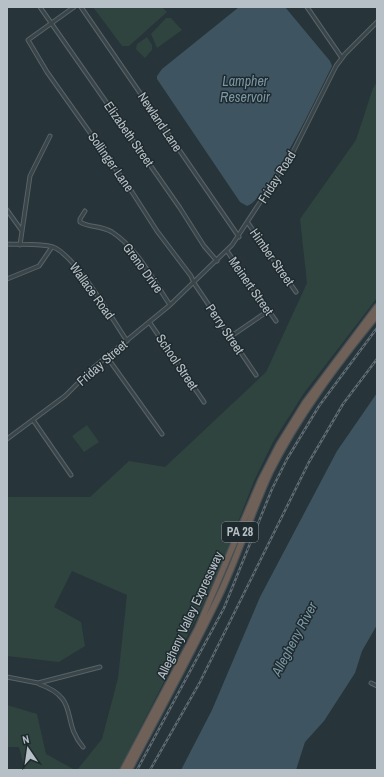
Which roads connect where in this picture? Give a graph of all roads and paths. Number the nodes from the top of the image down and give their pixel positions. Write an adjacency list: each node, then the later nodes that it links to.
1 (40, 7): 6 (street, Elizabeth Street)
2 (74, 7): 6 (street)
3 (81, 7): 13 (street, Newland Lane)
4 (307, 7): 7 (street)
5 (377, 22): 7 (street, Friday Road)
6 (52, 23): 18 (street, Elizabeth Street); 20 (street, Sollinger Lane)
7 (342, 58): 11 (street, Friday Road)
8 (50, 136): 12 (street)
9 (7, 210): 12 (street)
10 (85, 211): 22 (street, Greno Drive)
11 (248, 223): 13 (street, Friday Road); 21 (street, Himber Street)
12 (22, 231): 15 (street)
13 (239, 237): 17 (street, Friday Road)
14 (7, 244): 15 (street)
15 (20, 245): 16 (street)
16 (52, 247): 19 (street); 29 (street, Wallace Road)
17 (227, 251): 18 (street, Friday Road); 24 (street, Meinert Street)
18 (216, 261): 20 (street, Friday Road)
19 (7, 279)
20 (194, 283): 22 (street, Friday Street); 28 (street, Perry Street)
21 (296, 292)
22 (170, 305): 27 (street, Friday Street)
23 (377, 307): 43 (highway, Allegheny Valley Expressway / PA 28)
24 (268, 311): 26 (street, Meinert Street); 28 (street)
25 (377, 315): 44 (highway, Allegheny Valley Expressway / PA 28)
26 (276, 321)
27 (150, 323): 29 (street, Friday Street); 32 (street, School Street)
28 (230, 337): 31 (street, Perry Street)
29 (127, 341): 30 (street, Friday Street)
30 (107, 356): 33 (street, Friday Street); 34 (street)
31 (256, 375)
32 (204, 402)
33 (33, 420): 35 (street, Friday Street); 36 (street)
34 (162, 434)
35 (7, 438)
36 (71, 475)
37 (100, 667): 39 (street)
38 (7, 677): 39 (street)
39 (38, 683): 42 (street)
40 (371, 683): 41 (street)
41 (377, 686)
42 (83, 747)
43 (123, 770)
44 (129, 770)

